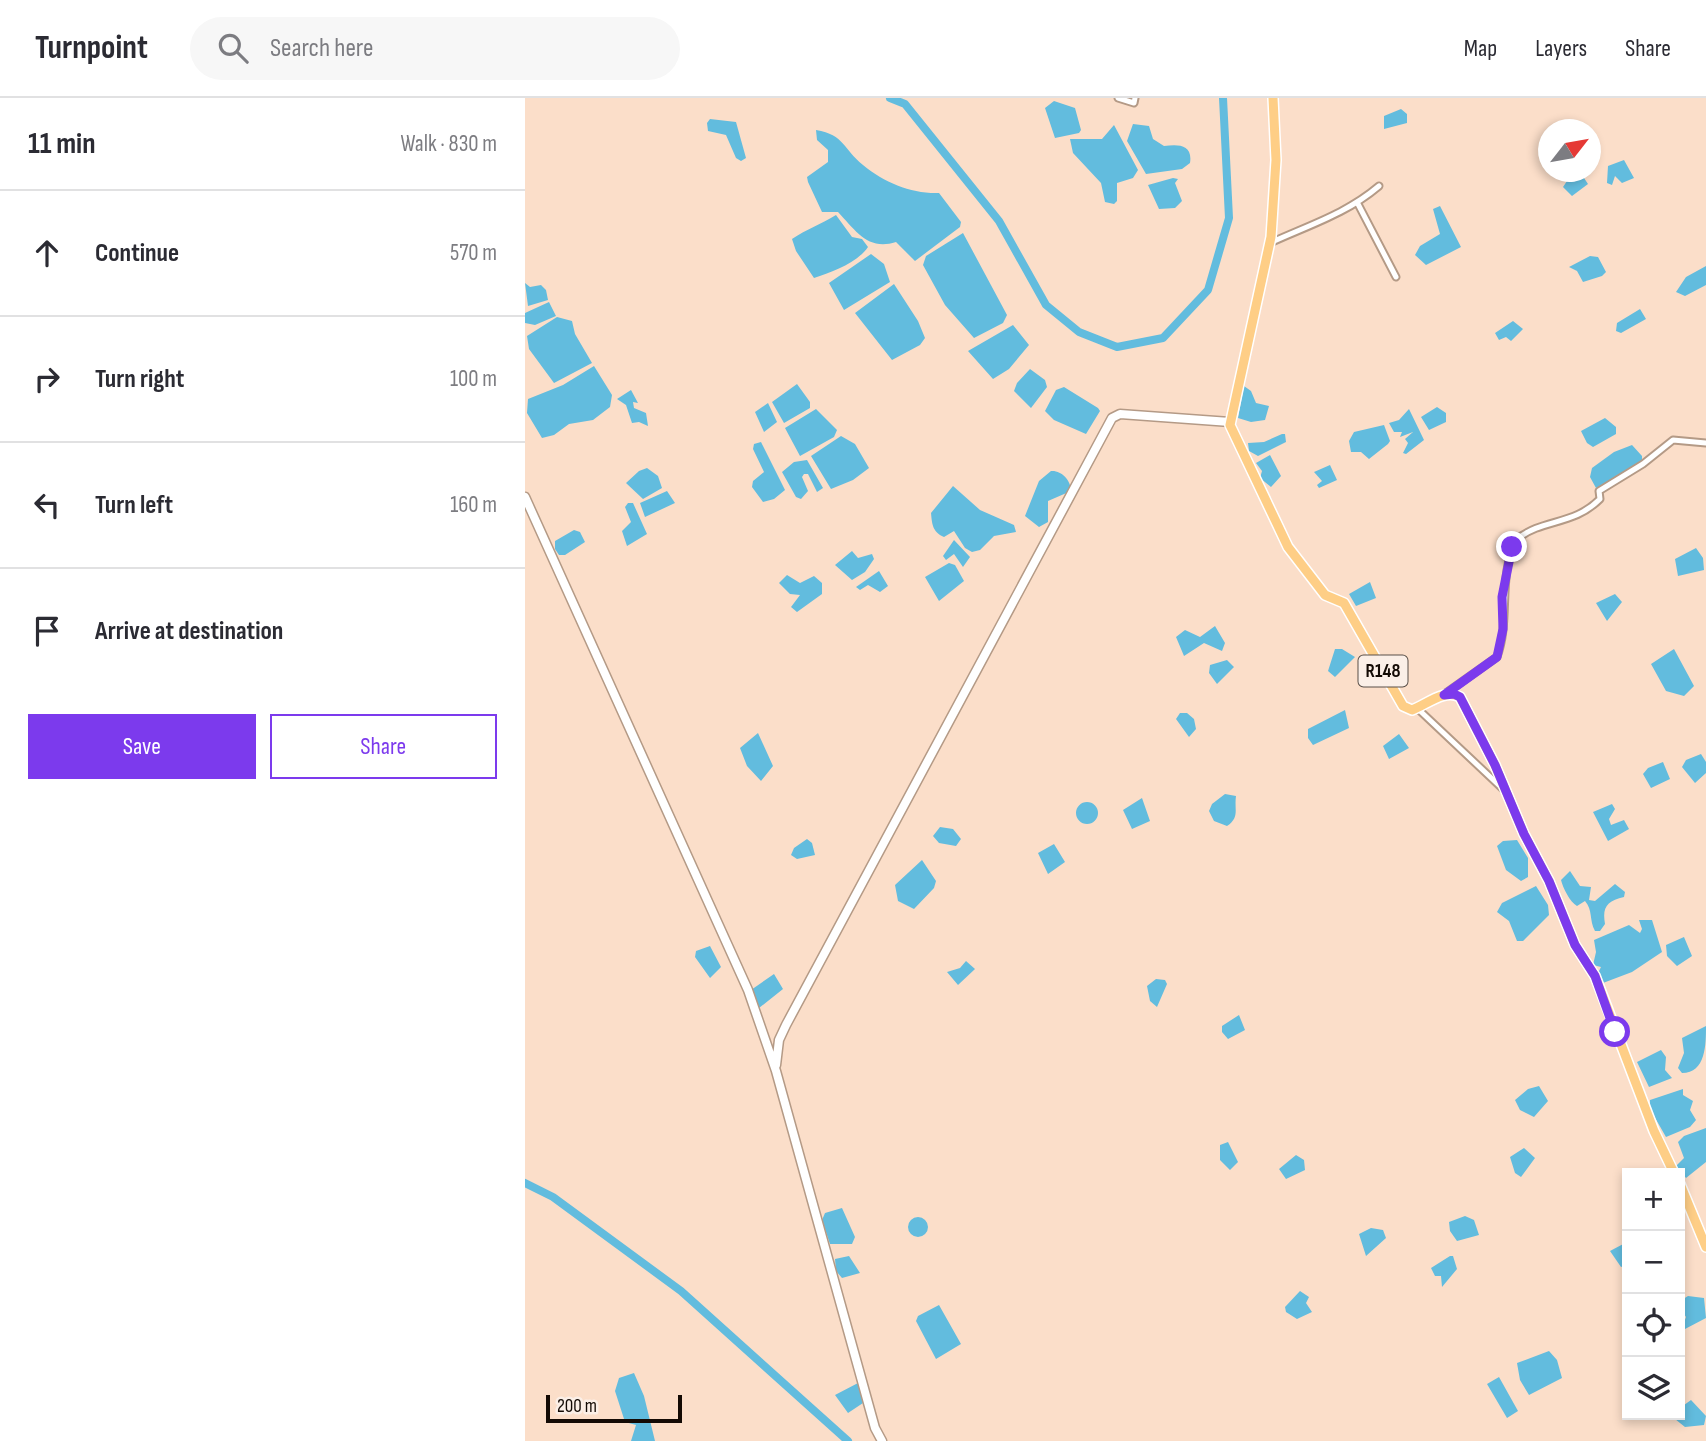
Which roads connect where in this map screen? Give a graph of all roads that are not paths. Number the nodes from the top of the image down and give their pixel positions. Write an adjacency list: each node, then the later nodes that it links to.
1 (1118, 98): 2 (street)
2 (1135, 98)
3 (1273, 98): 6 (main road)
4 (1379, 186): 5 (street)
5 (1357, 204): 6 (street); 7 (street)
6 (1270, 243): 8 (main road)
7 (1396, 277)
8 (1230, 422): 12 (main road, R148); 14 (main road)
9 (1706, 443): 11 (street)
10 (525, 497): 14 (main road)
11 (1444, 695): 12 (main road, R148); 13 (main road)
12 (1417, 708): 13 (street)
13 (1505, 791): 15 (main road)
14 (776, 1071): 18 (main road)
15 (1672, 1168)
16 (1685, 1196): 17 (main road)
17 (1706, 1247)
18 (882, 1441)

